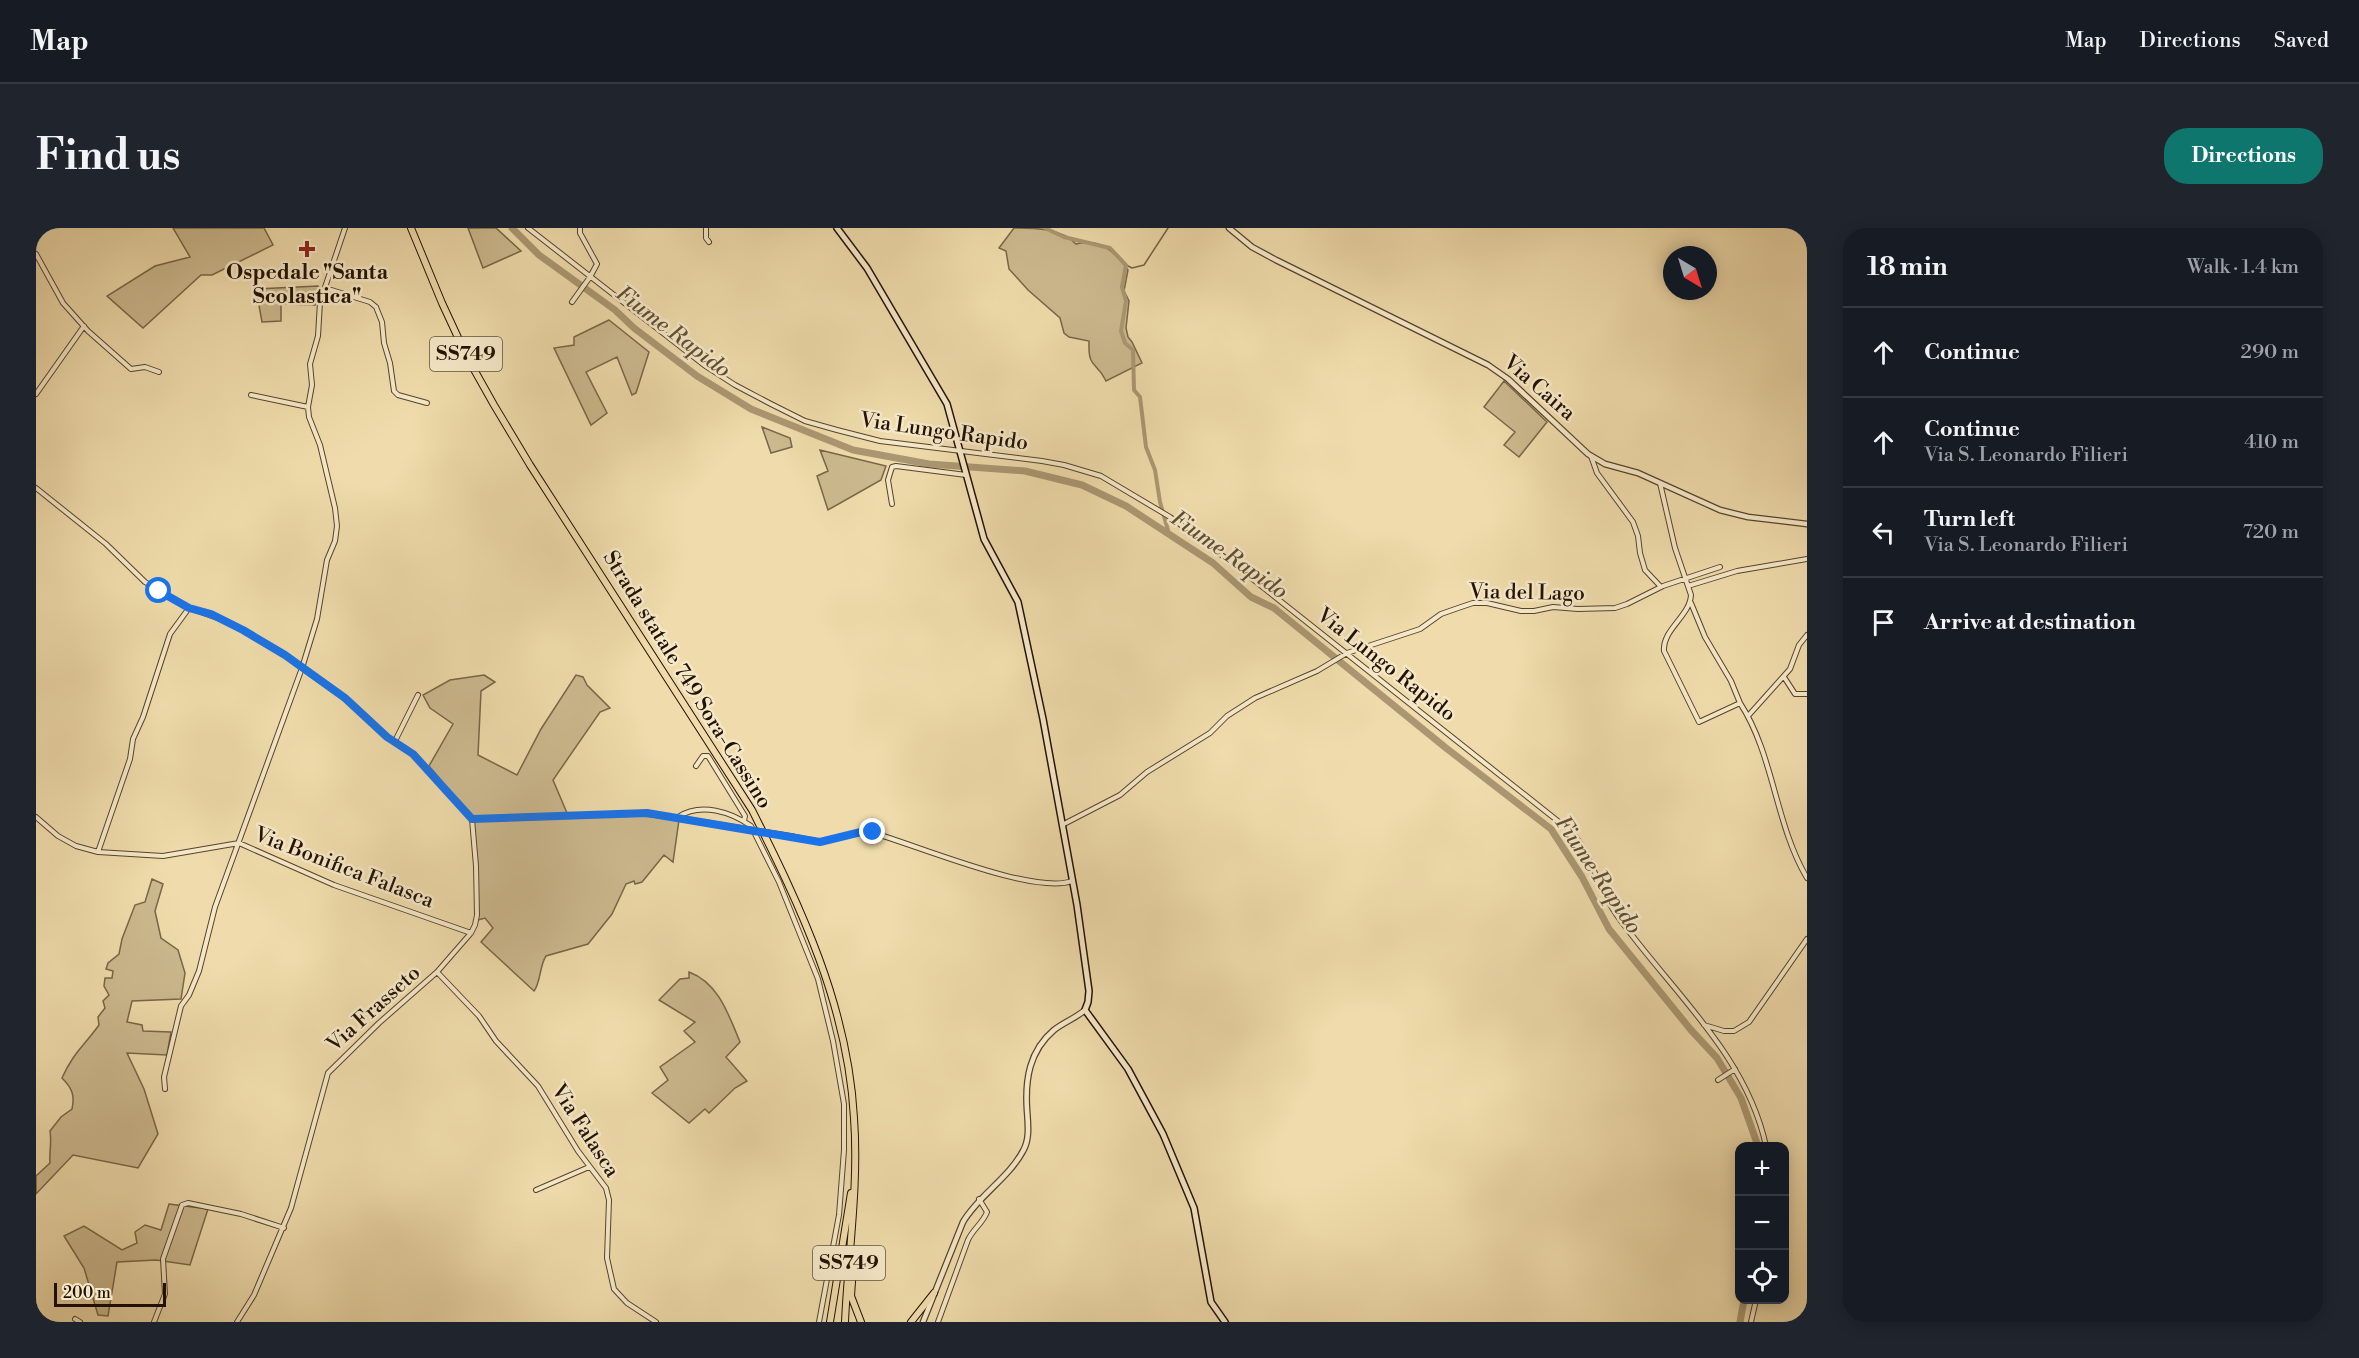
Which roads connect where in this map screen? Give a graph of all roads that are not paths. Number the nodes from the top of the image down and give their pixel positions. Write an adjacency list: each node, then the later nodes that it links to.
1 (345, 228): 11 (street)
2 (411, 228): 61 (highway, Strada statale 749 Sora-Cassino / SS749)
3 (528, 228): 10 (street, Via Lungo Rapido)
4 (580, 228): 10 (street)
5 (706, 228): 8 (street)
6 (837, 228): 19 (main road)
7 (1229, 228): 20 (street, Via Caira)
8 (709, 242)
9 (36, 254): 13 (street)
10 (590, 278): 12 (street); 19 (street, Via Lungo Rapido)
11 (325, 288): 17 (street); 18 (street)
12 (572, 302)
13 (84, 326): 14 (street); 15 (street)
14 (159, 372)
15 (36, 394)
16 (251, 395): 18 (street)
17 (427, 403)
18 (308, 407): 35 (street)
19 (961, 453): 21 (main road); 34 (street, Via Lungo Rapido)
20 (1591, 456): 22 (street, Via Caira); 30 (street)
21 (965, 473): 24 (street); 47 (main road)
22 (1660, 483): 25 (street, Via Caira); 28 (street)
23 (36, 488): 32 (street)
24 (892, 504)
25 (1807, 524)
26 (1807, 559): 29 (street)
27 (1720, 567): 28 (street, Via del Lago)
28 (1686, 578): 29 (street); 30 (street, Via del Lago)
29 (1688, 586): 31 (street)
30 (1661, 587): 34 (street, Via del Lago)
31 (1690, 603): 39 (street); 39 (street)
32 (189, 608): 35 (street); 49 (street)
33 (1807, 635): 36 (street)
34 (1344, 654): 47 (street, Via del Lago); 56 (street, Via Lungo Rapido)
35 (302, 668): 41 (street); 48 (street)
36 (1784, 677): 37 (street); 40 (street)
37 (1807, 694)
38 (418, 695): 41 (street)
39 (1740, 703): 40 (street)
40 (1748, 716): 50 (street)
41 (394, 741): 45 (street)
42 (696, 766): 46 (street)
43 (36, 817): 49 (street, Via Bonifica Falasca)
44 (678, 817): 45 (street); 46 (street); 51 (street, bridge)
45 (472, 819): 52 (street)
46 (744, 821): 72 (street)
47 (1061, 825): 51 (main road)
48 (239, 843): 49 (street, Via Bonifica Falasca); 52 (street, Via Bonifica Falasca); 59 (street)
49 (98, 852)
50 (1807, 878)
51 (1072, 881): 55 (main road)
52 (471, 933): 54 (street, Via Frasseto)
53 (1807, 939): 56 (street)
54 (437, 972): 62 (street, Via Falasca); 66 (street, Via Frasseto)
55 (1085, 1010): 64 (street); 79 (main road)
56 (1702, 1023): 57 (street, Via Lungo Rapido)
57 (1735, 1069): 58 (street); 60 (street, Via Lungo Rapido)
58 (1718, 1080)
59 (165, 1089)
60 (1765, 1142)
61 (855, 1154): 65 (highway, Strada statale 749 Sora-Cassino / SS749); 73 (highway)
62 (589, 1167): 63 (street); 71 (street, Via Falasca)
63 (536, 1190)
64 (979, 1199): 67 (street); 78 (street)
65 (854, 1204): 74 (highway, Strada statale 749 Sora-Cassino / SS749); 75 (highway)
66 (284, 1228): 69 (street); 70 (street, Via Frasseto)
67 (934, 1293): 76 (highway); 77 (street)
68 (1755, 1304): 80 (street)
69 (154, 1322)
70 (237, 1322)
71 (656, 1322)
72 (819, 1322)
73 (830, 1322)
74 (845, 1322)
75 (861, 1322)
76 (911, 1322)
77 (923, 1322)
78 (938, 1322)
79 (1225, 1322)
80 (1751, 1322)

